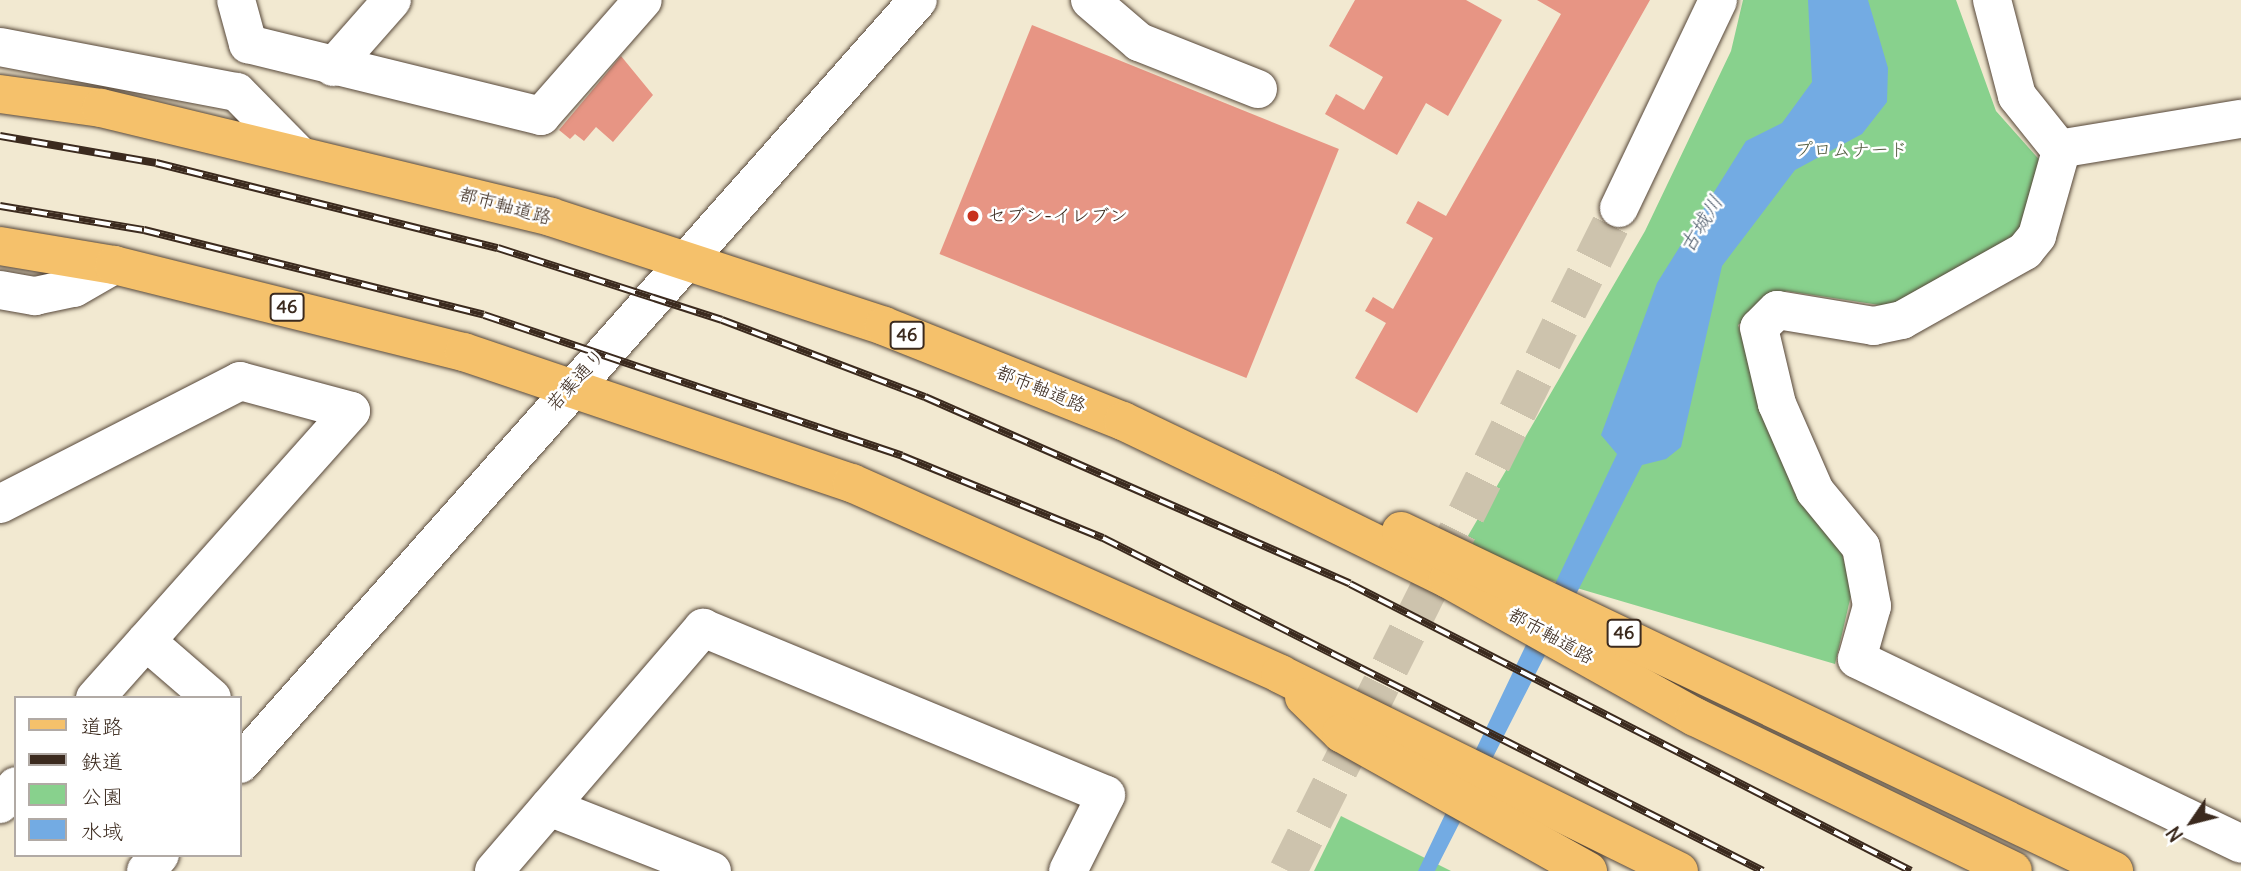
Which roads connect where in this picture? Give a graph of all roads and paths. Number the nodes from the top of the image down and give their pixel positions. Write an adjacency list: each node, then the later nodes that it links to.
1 (236, 0): 9 (street)
2 (392, 0): 9 (street)
3 (643, 0): 9 (street)
4 (918, 0): 17 (street, 若葉通り)
5 (1090, 0): 10 (street)
6 (1718, 0): 15 (street)
7 (1992, 0): 13 (street)
8 (0, 47): 14 (street)
9 (333, 66)
10 (1237, 89)
11 (0, 94): 14 (main road, 都市軸道路 / 46)
12 (2241, 119): 13 (street)
13 (2059, 149): 31 (street)
14 (297, 153): 17 (main road, 都市軸道路 / 46)
15 (1619, 208)
16 (0, 246): 18 (main road, 46)
17 (686, 260): 20 (street, 若葉通り); 21 (main road, 都市軸道路 / 46)
18 (114, 265): 19 (street); 20 (main road, 46)
19 (0, 290)
20 (570, 386): 24 (main road, 46); 27 (street, 若葉通り)
21 (1123, 421): 39 (main road, 都市軸道路 / 46); 40 (main road, 46)
22 (0, 504): 23 (street)
23 (145, 640): 25 (street); 26 (street)
24 (1280, 674): 37 (main road, 46); 38 (main road, 46)
25 (96, 696)
26 (210, 696)
27 (247, 741)
28 (14, 788): 29 (street)
29 (0, 804)
30 (549, 807): 34 (street); 35 (street); 36 (street)
31 (2241, 844)
32 (158, 857): 33 (street)
33 (146, 871)
34 (494, 871)
35 (712, 871)
36 (1068, 871)
37 (1588, 871)
38 (1679, 871)
39 (2013, 871)
40 (2114, 871)

